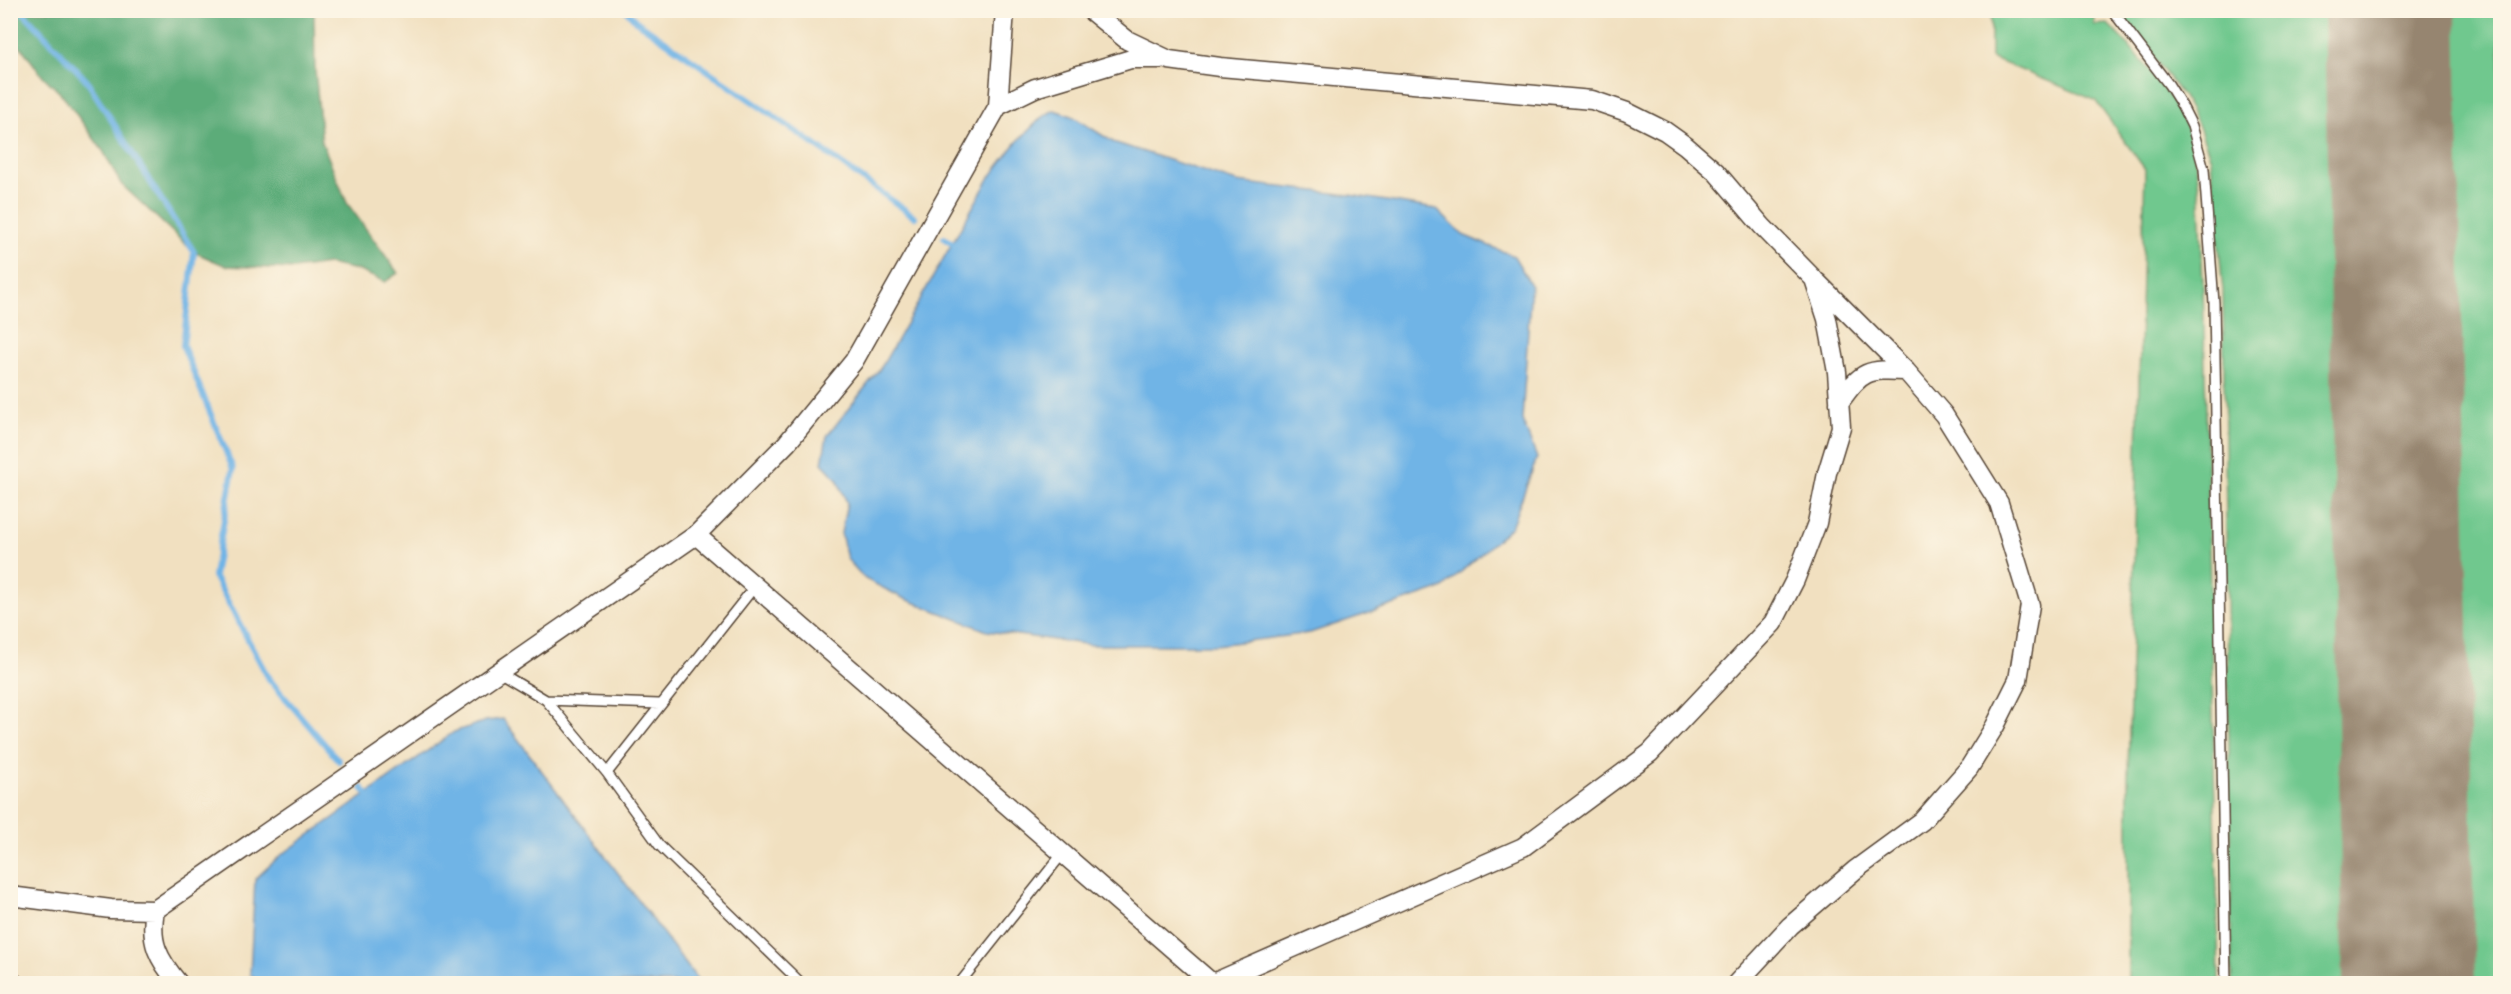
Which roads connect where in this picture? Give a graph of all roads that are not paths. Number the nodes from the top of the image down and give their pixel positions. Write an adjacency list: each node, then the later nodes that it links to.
1 (1005, 10): 5 (street)
2 (1090, 10): 4 (street)
3 (2112, 10): 25 (lane)
4 (1169, 60): 5 (street); 6 (street)
5 (998, 106): 9 (street)
6 (1814, 279): 7 (street); 8 (street)
7 (1906, 371): 8 (street); 18 (street)
8 (1839, 403): 20 (street)
9 (696, 535): 10 (street); 11 (street)
10 (754, 586): 13 (lane); 15 (street)
11 (499, 672): 12 (lane); 17 (street)
12 (546, 699): 13 (lane); 14 (lane)
13 (659, 704): 14 (lane)
14 (607, 773): 23 (lane)
15 (1063, 853): 20 (street); 24 (lane)
16 (10, 896): 17 (street)
17 (155, 910): 22 (street)
18 (1743, 980)
19 (10, 981): 21 (street)
20 (1213, 983)
21 (15, 984)
22 (179, 984)
23 (802, 984)
24 (959, 984)
25 (2226, 984)

